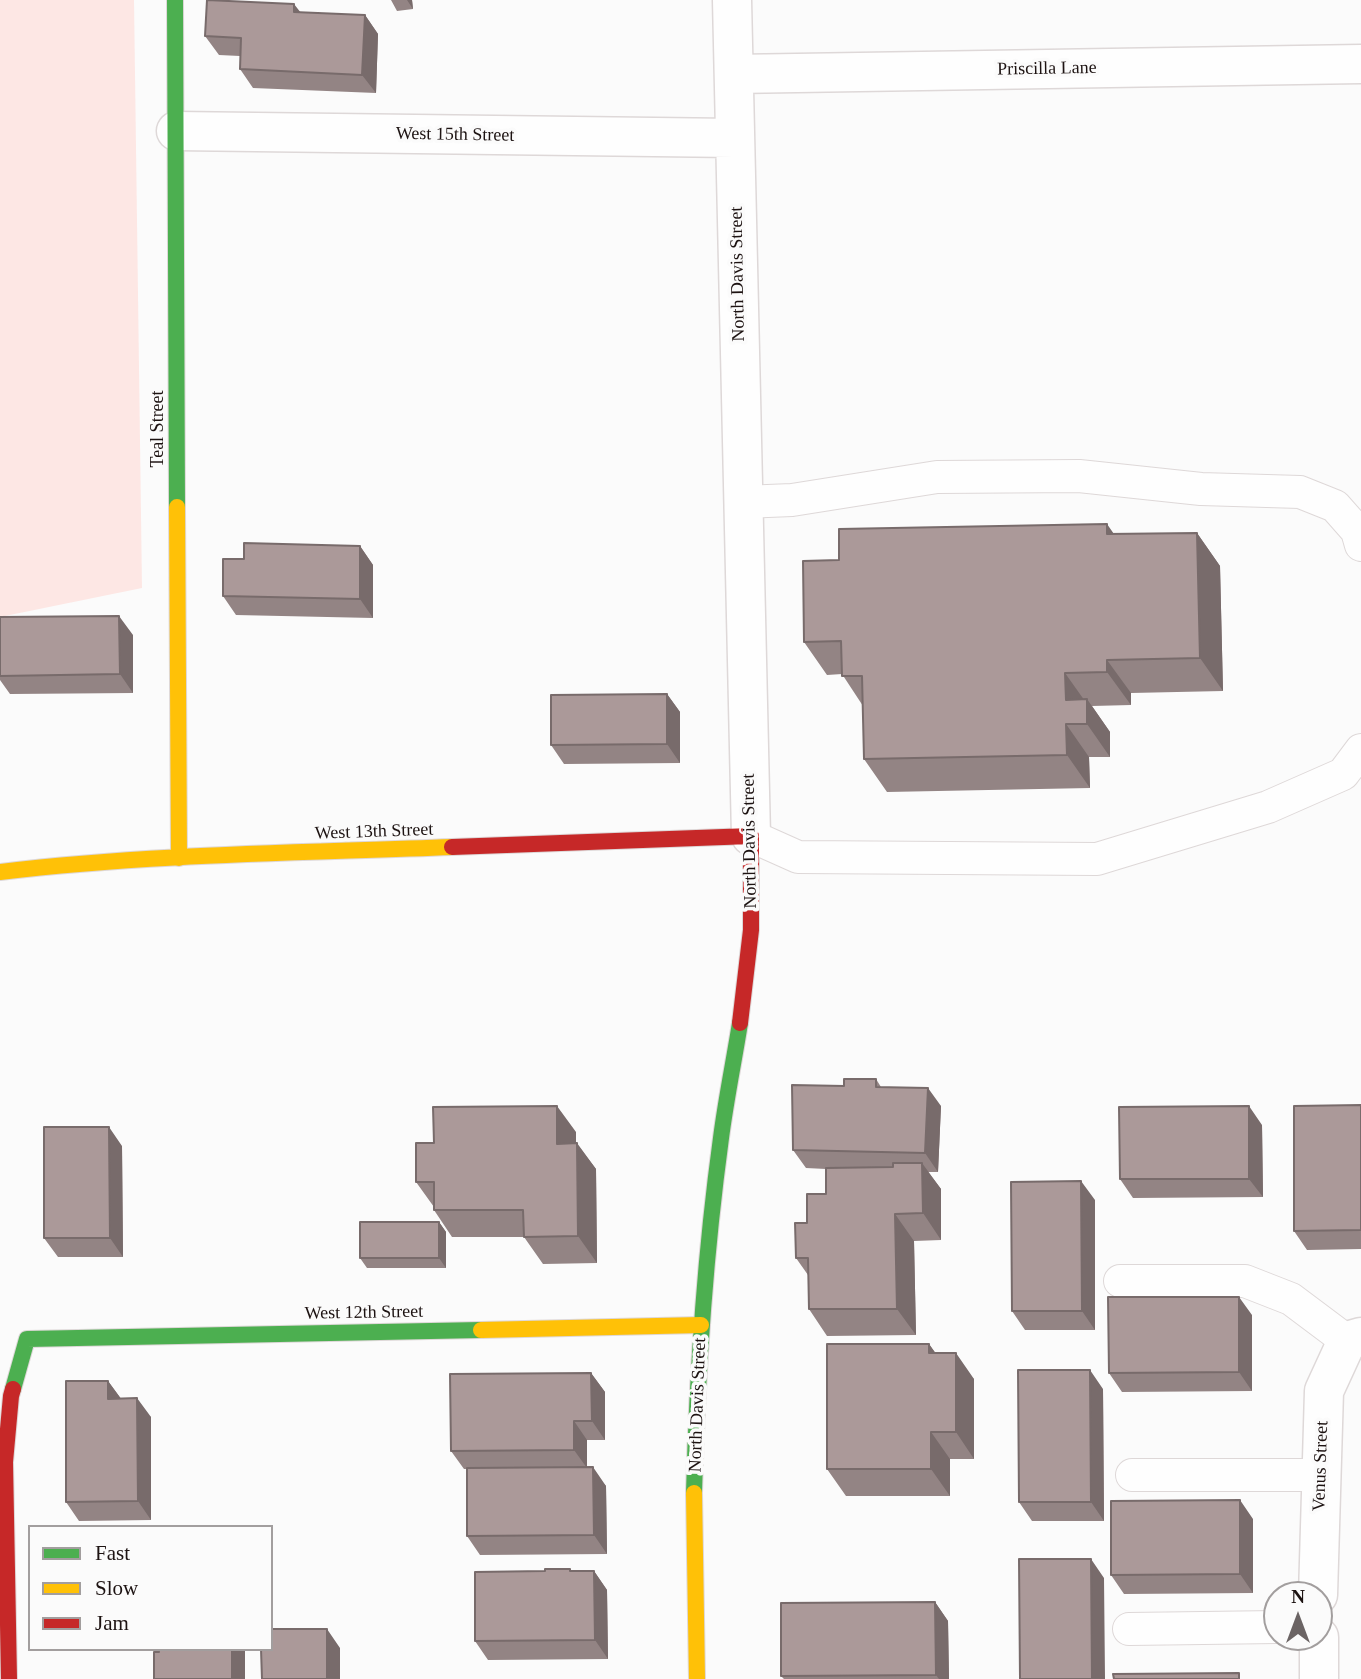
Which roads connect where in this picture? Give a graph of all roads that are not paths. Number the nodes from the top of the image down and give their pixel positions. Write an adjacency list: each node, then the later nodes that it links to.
1 (174, 0): 5 (street, Teal Street)
2 (732, 0): 4 (street, North Davis Street)
3 (1361, 64): 4 (street, Priscilla Lane)
4 (734, 74): 6 (street, North Davis Street)
5 (176, 131): 6 (street, West 15th Street); 11 (street, Teal Street)
6 (734, 138): 7 (street, North Davis Street)
7 (743, 502): 8 (lane); 10 (street, North Davis Street)
8 (1361, 545)
9 (1361, 750): 10 (lane)
10 (751, 836): 11 (street, West 13th Street); 14 (street, North Davis Street)
11 (179, 858): 12 (street, West 13th Street)
12 (0, 872)
13 (1120, 1281): 15 (lane)
14 (701, 1325): 22 (street, West 12th Street); 23 (street, North Davis Street)
15 (1354, 1339): 17 (street, Venus Street)
16 (1132, 1475): 17 (lane)
17 (1321, 1475): 18 (street, Venus Street)
18 (1318, 1581)
19 (1263, 1627): 20 (lane)
20 (1129, 1629)
21 (1319, 1651): 24 (street)
22 (9, 1679)
23 (697, 1679)
24 (1319, 1679)

